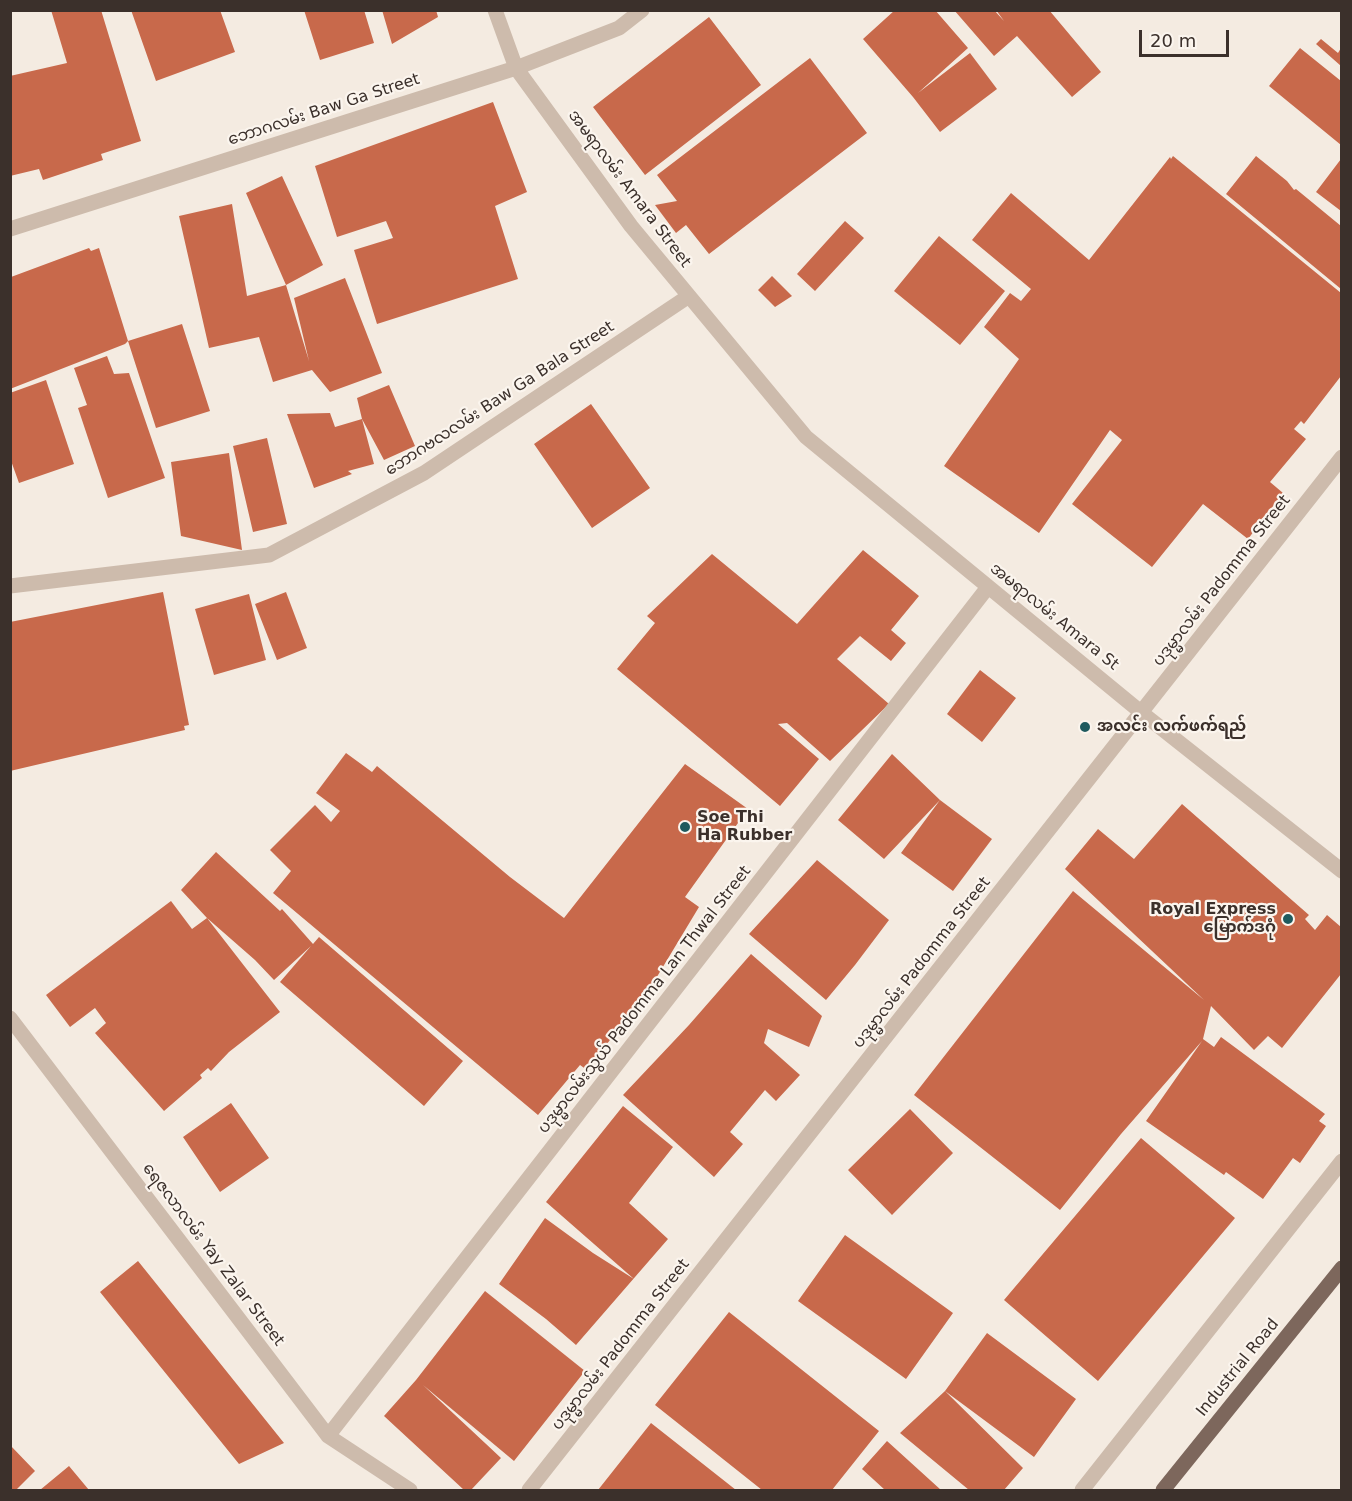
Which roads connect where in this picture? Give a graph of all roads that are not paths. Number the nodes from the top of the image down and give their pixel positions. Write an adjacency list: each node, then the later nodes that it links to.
1 (495, 10): 3 (street, အမရာလမ်း Amara Street)
2 (642, 10): 3 (street, ဘောဂလမ်း Baw Ga Street)
3 (516, 68): 4 (street, ဘောဂလမ်း Baw Ga Street); 5 (street, အမရာလမ်း Amara Street)
4 (10, 229)
5 (689, 296): 6 (street, အမရာလမ်း Amara Street); 8 (street, ဘောဂဗလလမ်း Baw Ga Bala Street)
6 (757, 376): 9 (street, အမရာလမ်း Amara St)
7 (1341, 457): 10 (street, ပဒုမ္မာလမ်း Padomma Street)
8 (10, 586)
9 (988, 586): 10 (street, အမရာလမ်း Amara St); 15 (street, ပဒုမ္မာလမ်းသွယ် Padomma Lan Thwal Street)
10 (1142, 713): 11 (street, အမရာလမ်း Amara St); 17 (street, ပဒုမ္မာလမ်း Padomma Street)
11 (1341, 871)
12 (14, 1030): 15 (street, ရေဇလာလမ်း Yay Zalar Street)
13 (1341, 1161): 18 (street)
14 (1341, 1268): 19 (main road, Industrial Road)
15 (328, 1436): 16 (street, ရေဇလာလမ်း Yay Zalar Street)
16 (410, 1491)
17 (529, 1491)
18 (1082, 1491)
19 (1163, 1491)

